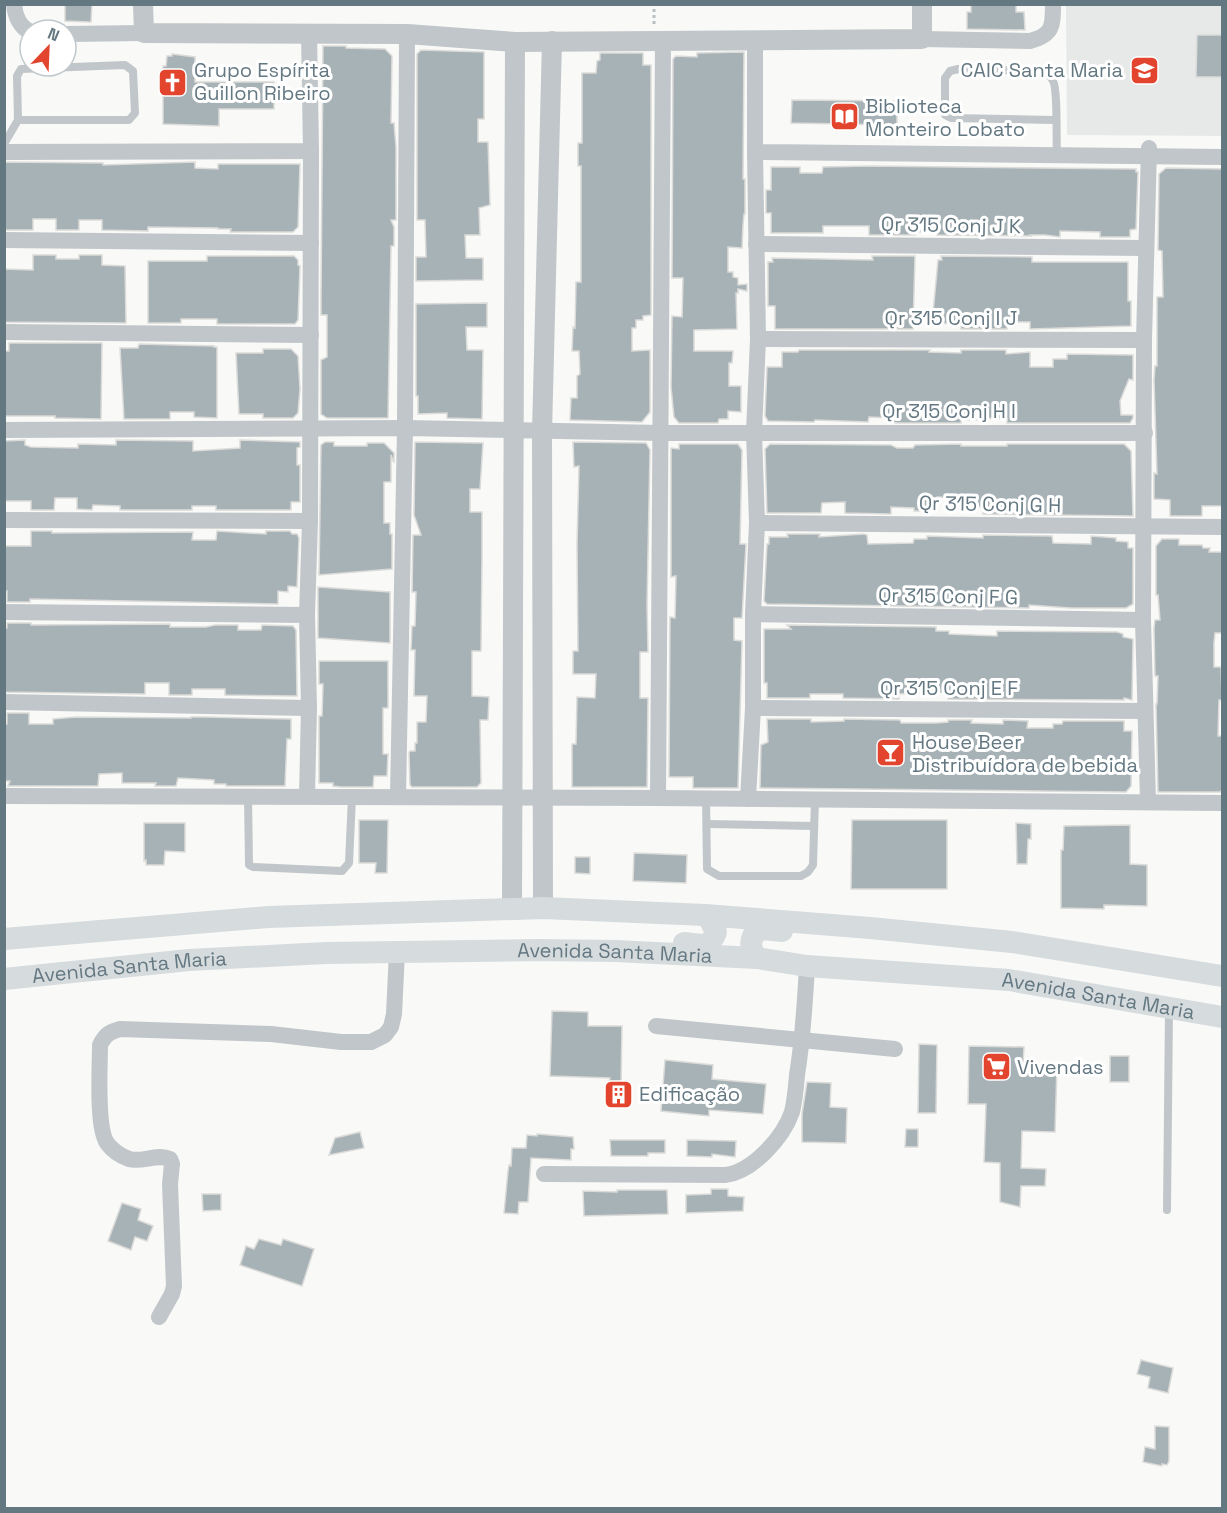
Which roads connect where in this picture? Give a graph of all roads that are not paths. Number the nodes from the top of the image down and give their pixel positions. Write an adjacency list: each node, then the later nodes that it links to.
1 (14, 4): 5 (street)
2 (143, 4): 7 (street)
3 (922, 4): 10 (street)
4 (1053, 4): 10 (street)
5 (18, 20)
6 (309, 32): 7 (street); 9 (street); 18 (street)
7 (144, 33): 8 (street)
8 (78, 34)
9 (407, 34): 14 (street); 33 (street)
10 (922, 39): 13 (street)
11 (663, 40): 12 (street); 13 (street); 38 (street)
12 (552, 41): 14 (street); 36 (street)
13 (755, 41): 20 (street)
14 (515, 42): 35 (street)
15 (18, 120): 15 (lane); 17 (lane)
16 (1055, 120): 16 (lane); 22 (lane)
17 (4, 144)
18 (311, 151): 19 (street); 25 (street)
19 (4, 152)
20 (755, 152): 22 (street); 26 (street)
21 (1149, 152): 22 (street); 23 (street); 27 (street)
22 (1057, 154)
23 (1222, 157)
24 (4, 240): 25 (street)
25 (311, 243): 29 (street)
26 (756, 244): 27 (street, Qr 315 Conj J K); 30 (street)
27 (1145, 248): 31 (street)
28 (4, 332): 29 (street)
29 (311, 335): 32 (street)
30 (758, 339): 31 (street, Qr 315 Conj I J); 37 (street)
31 (1144, 340): 39 (street)
32 (311, 428): 33 (street, Qr 315 Conj H I); 34 (street, Qr 315 Conj H I); 41 (street)
33 (405, 428): 35 (street, Qr 315 Conj H I); 57 (street)
34 (4, 429)
35 (513, 430): 36 (street, Qr 315 Conj H I); 58 (street)
36 (542, 432): 38 (street, Qr 315 Conj H I); 59 (street)
37 (754, 432): 38 (street, Qr 315 Conj H I); 39 (street, Qr 315 Conj H I); 42 (street)
38 (661, 433): 60 (street)
39 (1145, 433): 43 (street)
40 (4, 520): 41 (street)
41 (310, 521): 47 (street)
42 (757, 523): 43 (street, Qr 315 Conj G H); 46 (street)
43 (1144, 527): 44 (street, Qr 315 Conj G H); 48 (street)
44 (1222, 527)
45 (4, 612): 47 (street)
46 (753, 614): 48 (street, Qr 315 Conj F G); 51 (street)
47 (307, 615): 50 (street)
48 (1143, 620): 52 (street)
49 (4, 702): 50 (street)
50 (309, 708): 55 (street)
51 (753, 708): 52 (street, Qr 315 Conj E F); 62 (street)
52 (1145, 711): 64 (street)
53 (4, 796): 54 (street)
54 (248, 796): 55 (street); 56 (lane)
55 (307, 796): 56 (street)
56 (352, 796): 57 (street)
57 (398, 797): 58 (street)
58 (513, 798): 59 (street); 68 (street)
59 (543, 798): 60 (street); 69 (street)
60 (658, 798): 61 (street)
61 (706, 798): 62 (street); 66 (lane)
62 (748, 798): 63 (street)
63 (815, 800): 64 (street); 67 (lane)
64 (1148, 801): 65 (street)
65 (1222, 803)
66 (706, 824): 67 (lane); 67 (lane)
67 (814, 826)
68 (512, 908): 69 (main road, Avenida Santa Maria); 70 (main road, Avenida Santa Maria)
69 (543, 908): 71 (main road, Avenida Santa Maria)
70 (417, 914): 72 (main road, Avenida Santa Maria); 77 (main road)
71 (705, 915): 73 (main road, Avenida Santa Maria); 75 (main road)
72 (268, 917): 74 (main road, Avenida Santa Maria); 79 (main road)
73 (870, 928): 78 (main road); 81 (main road, Avenida Santa Maria)
74 (4, 939)
75 (615, 951): 76 (main road, Avenida Santa Maria); 78 (main road, Avenida Santa Maria)
76 (396, 952): 77 (main road, Avenida Santa Maria); 90 (street)
77 (326, 953): 79 (main road, Avenida Santa Maria)
78 (757, 958): 80 (main road, Avenida Santa Maria)
79 (189, 960): 82 (main road, Avenida Santa Maria)
80 (807, 966): 83 (main road, Avenida Santa Maria); 86 (street)
81 (1222, 976)
82 (4, 979)
83 (1169, 1007): 84 (main road, Avenida Santa Maria); 89 (lane)
84 (1222, 1017)
85 (656, 1026): 86 (street)
86 (803, 1040): 87 (street); 88 (street)
87 (895, 1049)
88 (544, 1174)
89 (1167, 1210)
90 (159, 1317)

